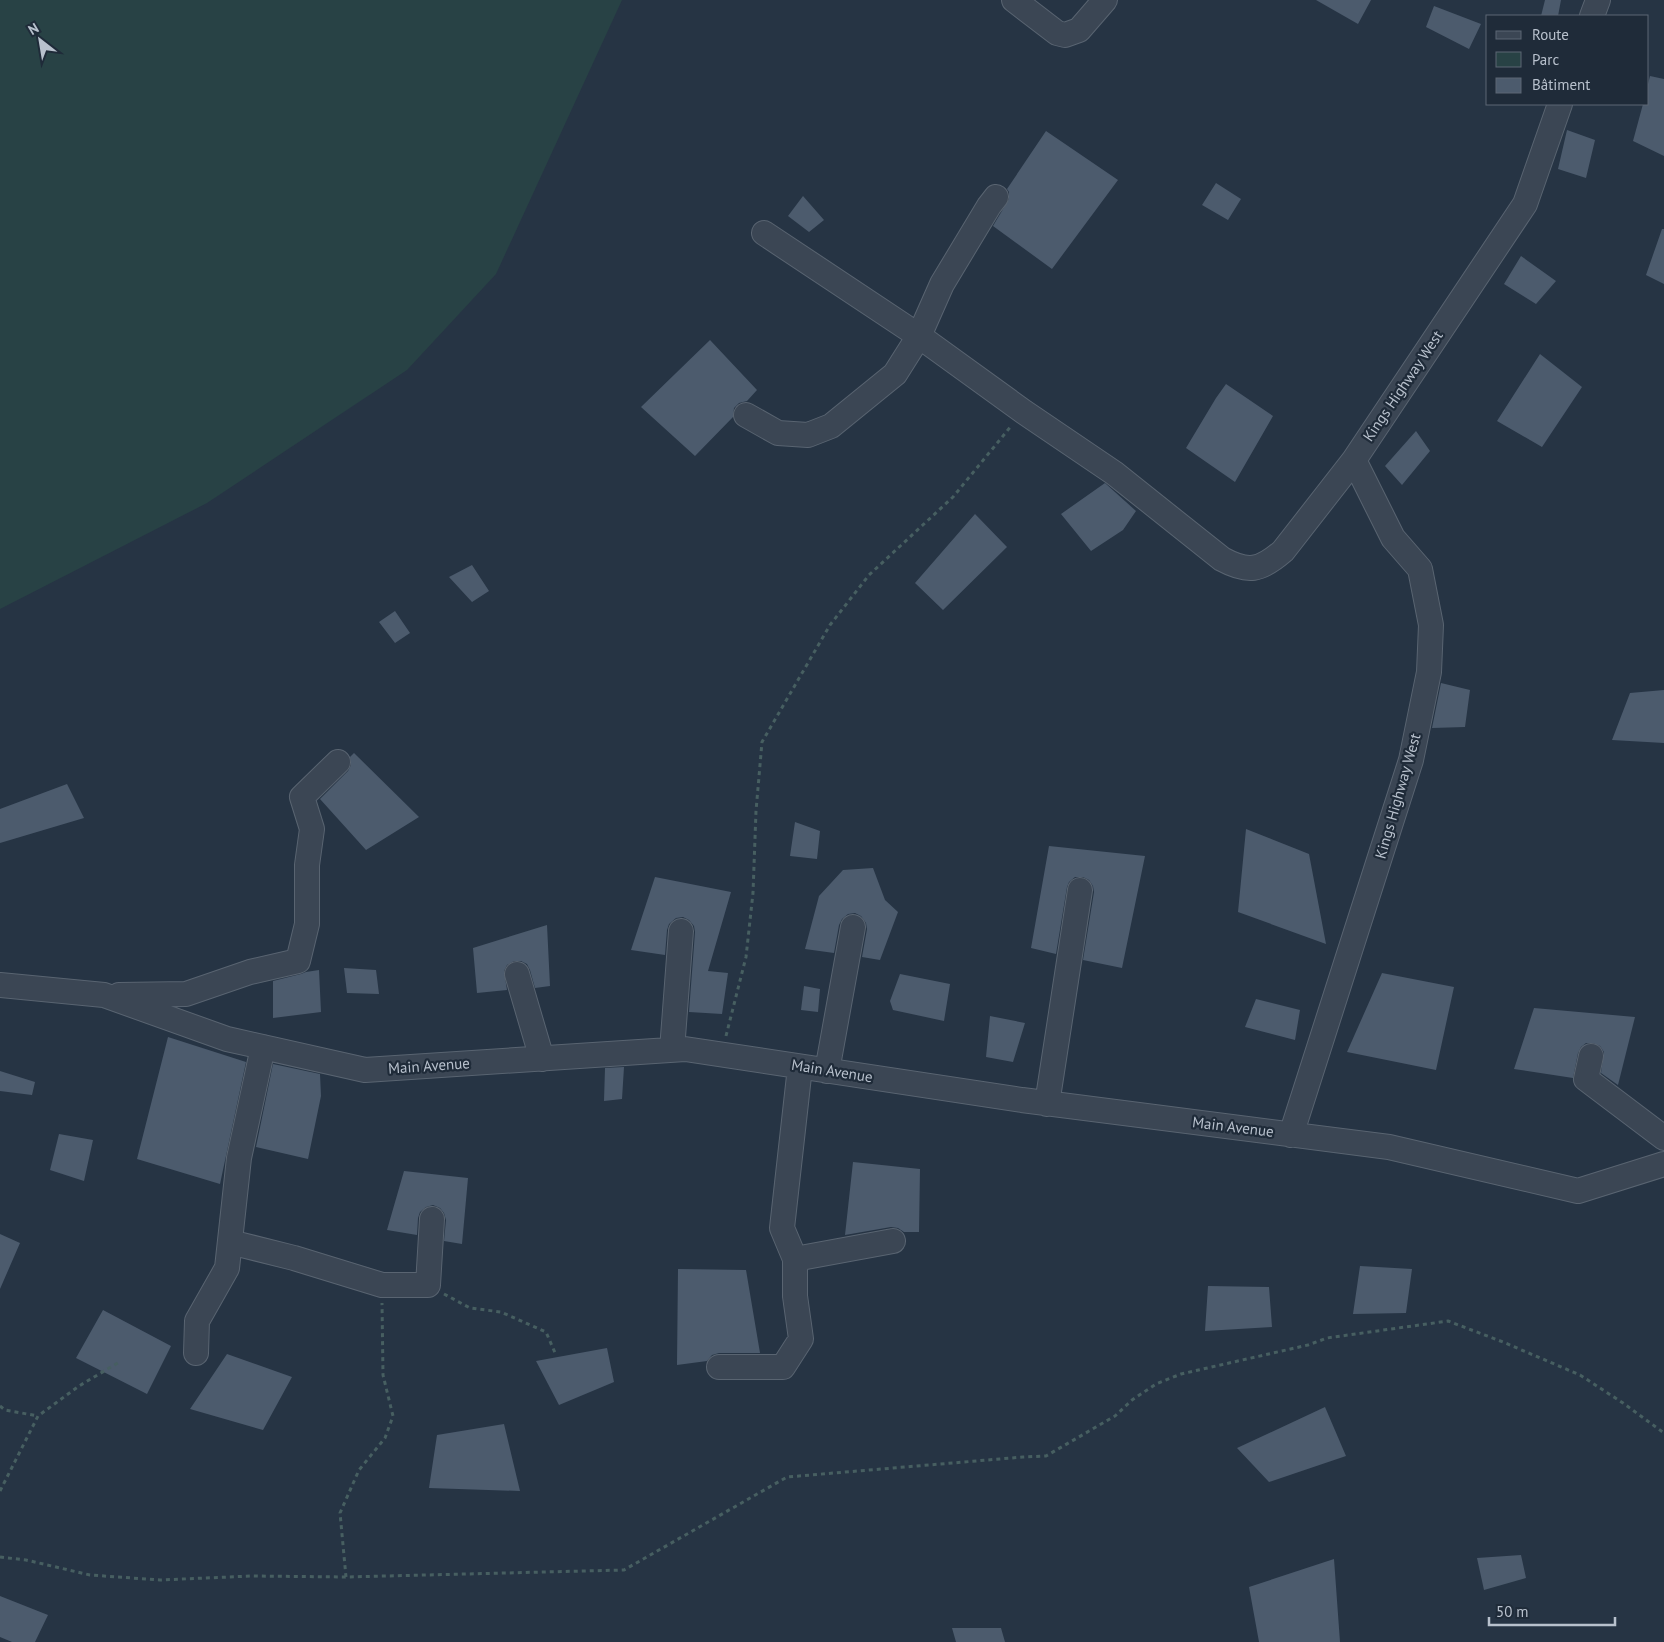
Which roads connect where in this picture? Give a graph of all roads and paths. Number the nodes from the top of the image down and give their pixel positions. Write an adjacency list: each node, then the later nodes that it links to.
1 (1014, 0): 2 (street)
2 (1105, 0)
3 (1560, 105): 9 (street, Kings Highway West)
4 (996, 197): 6 (street)
5 (764, 232): 6 (street)
6 (919, 336): 7 (street); 8 (street)
7 (1024, 412): 9 (street); 19 (path)
8 (746, 416)
9 (1354, 460): 25 (street, Kings Highway West)
10 (338, 762): 16 (street)
11 (1080, 890): 24 (street)
12 (853, 927): 23 (street)
13 (681, 931): 18 (street)
14 (517, 974): 21 (street)
15 (0, 985): 16 (street, Main Avenue)
16 (104, 995): 17 (street, Main Avenue)
17 (263, 1047): 21 (street, Main Avenue); 29 (street)
18 (672, 1050): 19 (street, Main Avenue); 21 (street, Main Avenue)
19 (721, 1054): 22 (street, Main Avenue)
20 (1591, 1056): 26 (street)
21 (542, 1058)
22 (800, 1066): 23 (street, Main Avenue); 31 (street)
23 (827, 1071): 24 (street, Main Avenue)
24 (1048, 1104): 25 (street, Main Avenue)
25 (1291, 1135): 27 (street, Main Avenue)
26 (1664, 1138)
27 (1664, 1164)
28 (432, 1219): 33 (street)
29 (230, 1242): 32 (street); 34 (street)
30 (893, 1242): 31 (street)
31 (795, 1259): 37 (street)
32 (382, 1284): 33 (street); 43 (path)
33 (428, 1286): 35 (path)
34 (196, 1353)
35 (556, 1355)
36 (121, 1361): 39 (path)
37 (719, 1367)
38 (0, 1406): 39 (path)
39 (38, 1416): 41 (path)
40 (1664, 1433): 43 (path)
41 (0, 1491)
42 (0, 1557): 43 (path)
43 (346, 1577)

